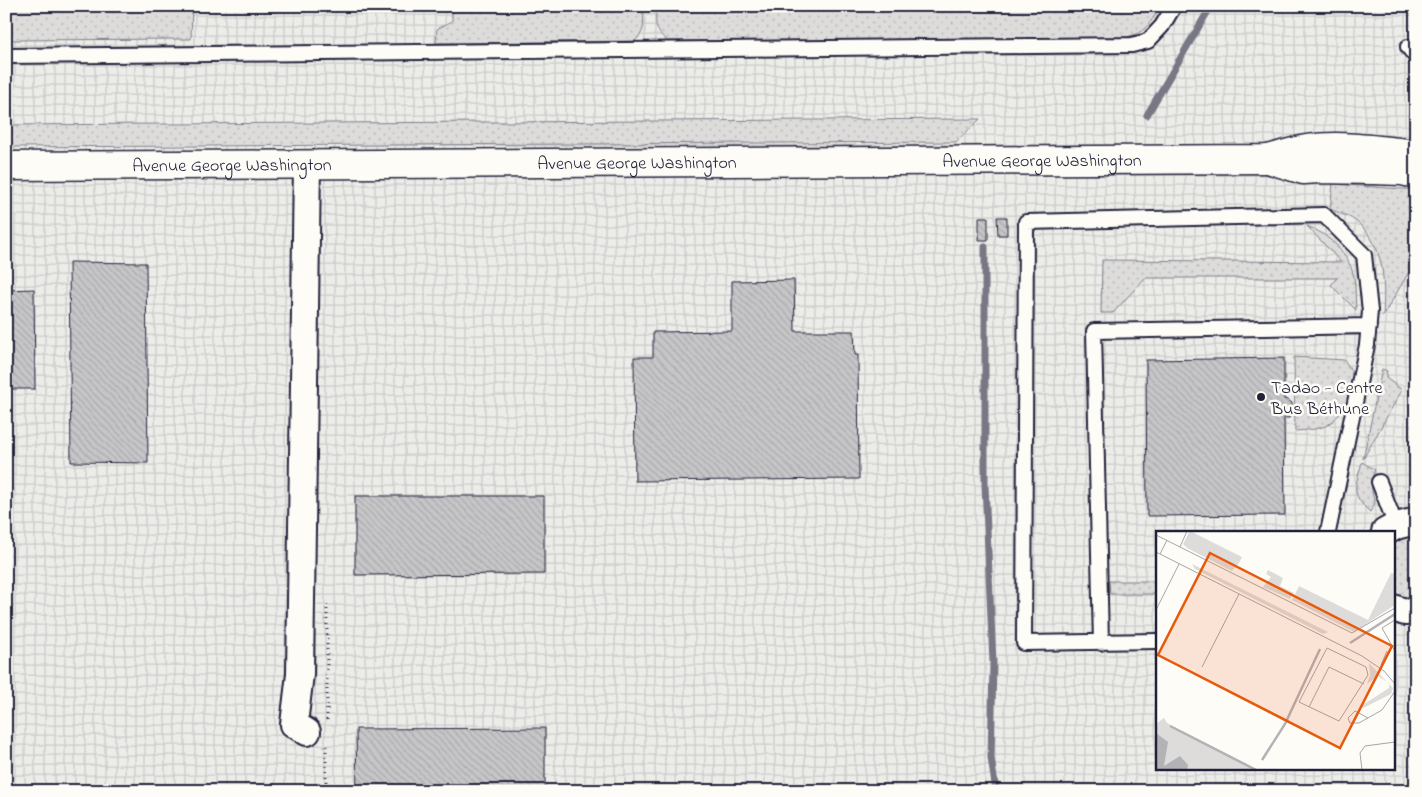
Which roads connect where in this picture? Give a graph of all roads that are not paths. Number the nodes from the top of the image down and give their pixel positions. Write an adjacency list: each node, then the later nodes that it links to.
1 (1174, 6): 2 (lane)
2 (6, 56)
3 (1416, 154): 4 (main road, Avenue George Washington)
4 (1268, 159): 5 (main road, Avenue George Washington); 7 (main road, Avenue George Washington)
5 (306, 164): 6 (main road, Avenue George Washington); 16 (street)
6 (6, 166)
7 (1416, 174)
8 (1369, 326): 11 (lane); 15 (lane); 15 (lane)
9 (1379, 482): 10 (lane)
10 (1399, 526)
11 (1328, 531)
12 (1394, 608): 13 (street)
13 (1416, 611)
14 (1156, 641): 15 (lane)
15 (1101, 643)
16 (308, 732)

